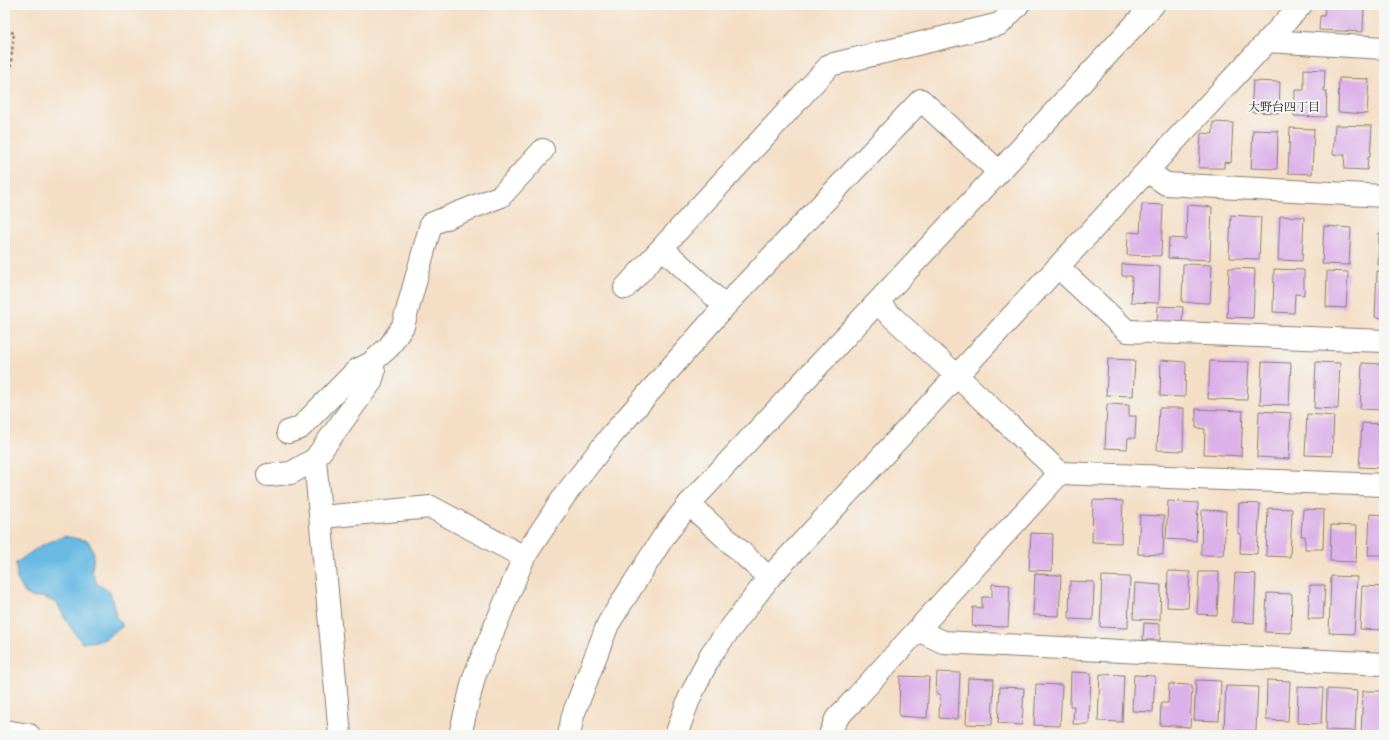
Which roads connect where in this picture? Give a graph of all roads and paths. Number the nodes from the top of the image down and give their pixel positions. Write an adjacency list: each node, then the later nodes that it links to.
1 (1018, 5): 12 (street)
2 (1153, 5): 10 (street)
3 (1301, 5): 5 (street)
4 (5, 34): 7 (path)
5 (1268, 41): 6 (street); 9 (street)
6 (1384, 48)
7 (5, 126)
8 (543, 150): 18 (street)
9 (1147, 171): 11 (street); 13 (street)
10 (999, 172): 15 (street); 16 (street)
11 (1384, 196)
12 (662, 248): 14 (street); 16 (street)
13 (1058, 267): 17 (street); 19 (street)
14 (625, 288)
15 (877, 303): 19 (street); 25 (street)
16 (725, 306): 27 (street)
17 (1384, 341)
18 (371, 363): 20 (street); 21 (street)
19 (957, 376): 22 (street); 28 (street)
20 (288, 432)
21 (315, 459): 23 (street); 26 (street)
22 (1060, 473): 24 (street); 29 (street)
23 (268, 475)
24 (1384, 485)
25 (689, 504): 28 (street); 35 (street)
26 (321, 517): 27 (street); 33 (street)
27 (524, 557): 34 (street)
28 (769, 578): 36 (street)
29 (918, 630): 30 (street); 37 (street)
30 (1384, 664)
31 (5, 731): 32 (street)
32 (29, 735)
33 (340, 735)
34 (460, 735)
35 (569, 735)
36 (676, 735)
37 (830, 735)

